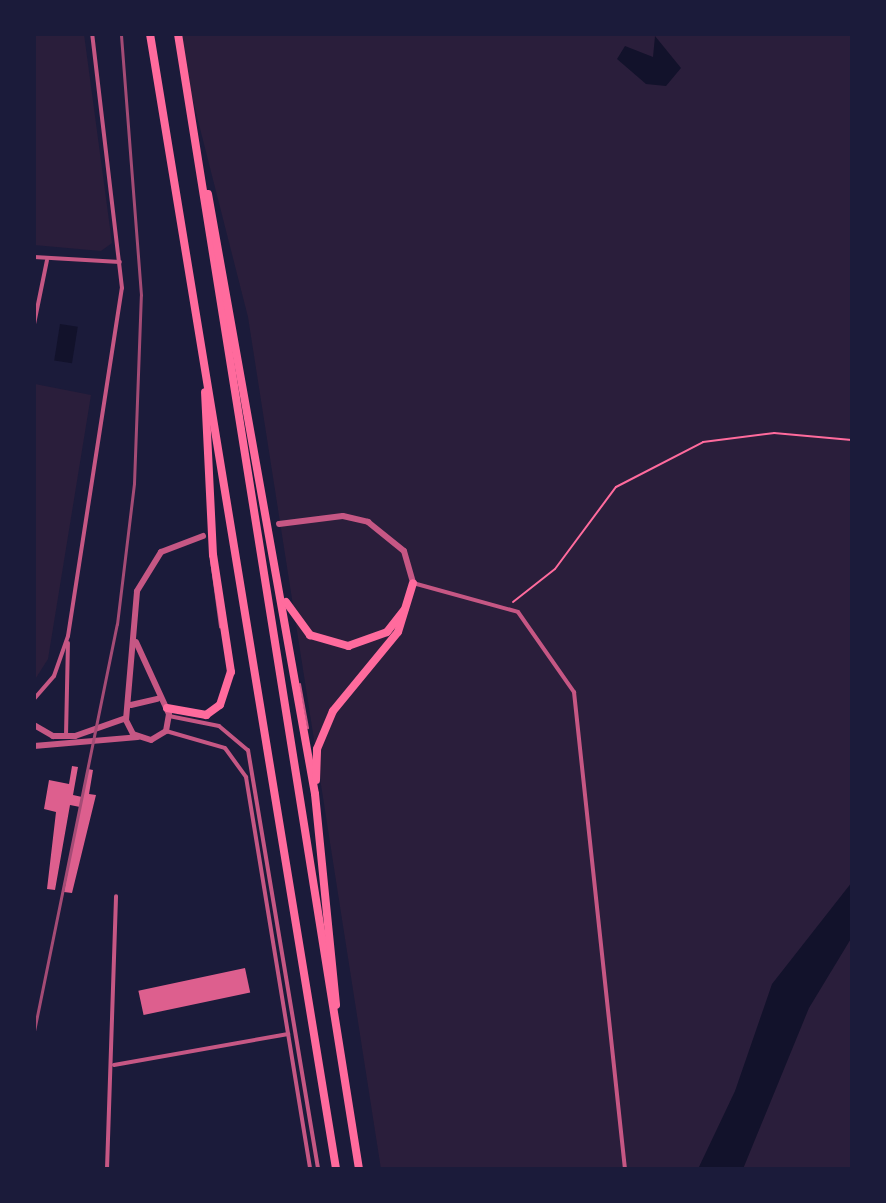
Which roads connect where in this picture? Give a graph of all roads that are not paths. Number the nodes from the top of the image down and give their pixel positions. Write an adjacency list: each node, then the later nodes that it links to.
1 (92, 34): 7 (street)
2 (150, 34): 10 (highway)
3 (178, 34): 4 (highway)
4 (202, 180): 13 (highway); 29 (highway)
5 (34, 257): 6 (street)
6 (47, 260): 7 (street); 8 (street)
7 (120, 262): 15 (street)
8 (35, 315): 9 (street)
9 (34, 324)
10 (207, 383): 20 (highway); 35 (highway)
11 (279, 524): 14 (street)
12 (203, 536): 16 (street)
13 (279, 579): 14 (highway); 27 (highway)
14 (413, 583): 27 (highway); 37 (street)
15 (68, 636): 17 (street); 24 (street)
16 (136, 642): 18 (street); 19 (street)
17 (34, 699)
18 (157, 699): 19 (street); 20 (street)
19 (130, 706): 21 (street)
20 (168, 712): 23 (street); 34 (street)
21 (126, 718): 24 (street); 25 (street)
22 (34, 725): 24 (street)
23 (166, 731): 25 (street); 30 (street)
24 (66, 736)
25 (138, 737): 26 (street)
26 (34, 746)
27 (315, 794): 29 (highway)
28 (116, 896): 31 (street)
29 (335, 1014): 36 (highway)
30 (288, 1034): 31 (street); 33 (street)
31 (113, 1065): 32 (street)
32 (107, 1169)
33 (310, 1169)
34 (318, 1169)
35 (336, 1169)
36 (359, 1169)
37 (625, 1169)

